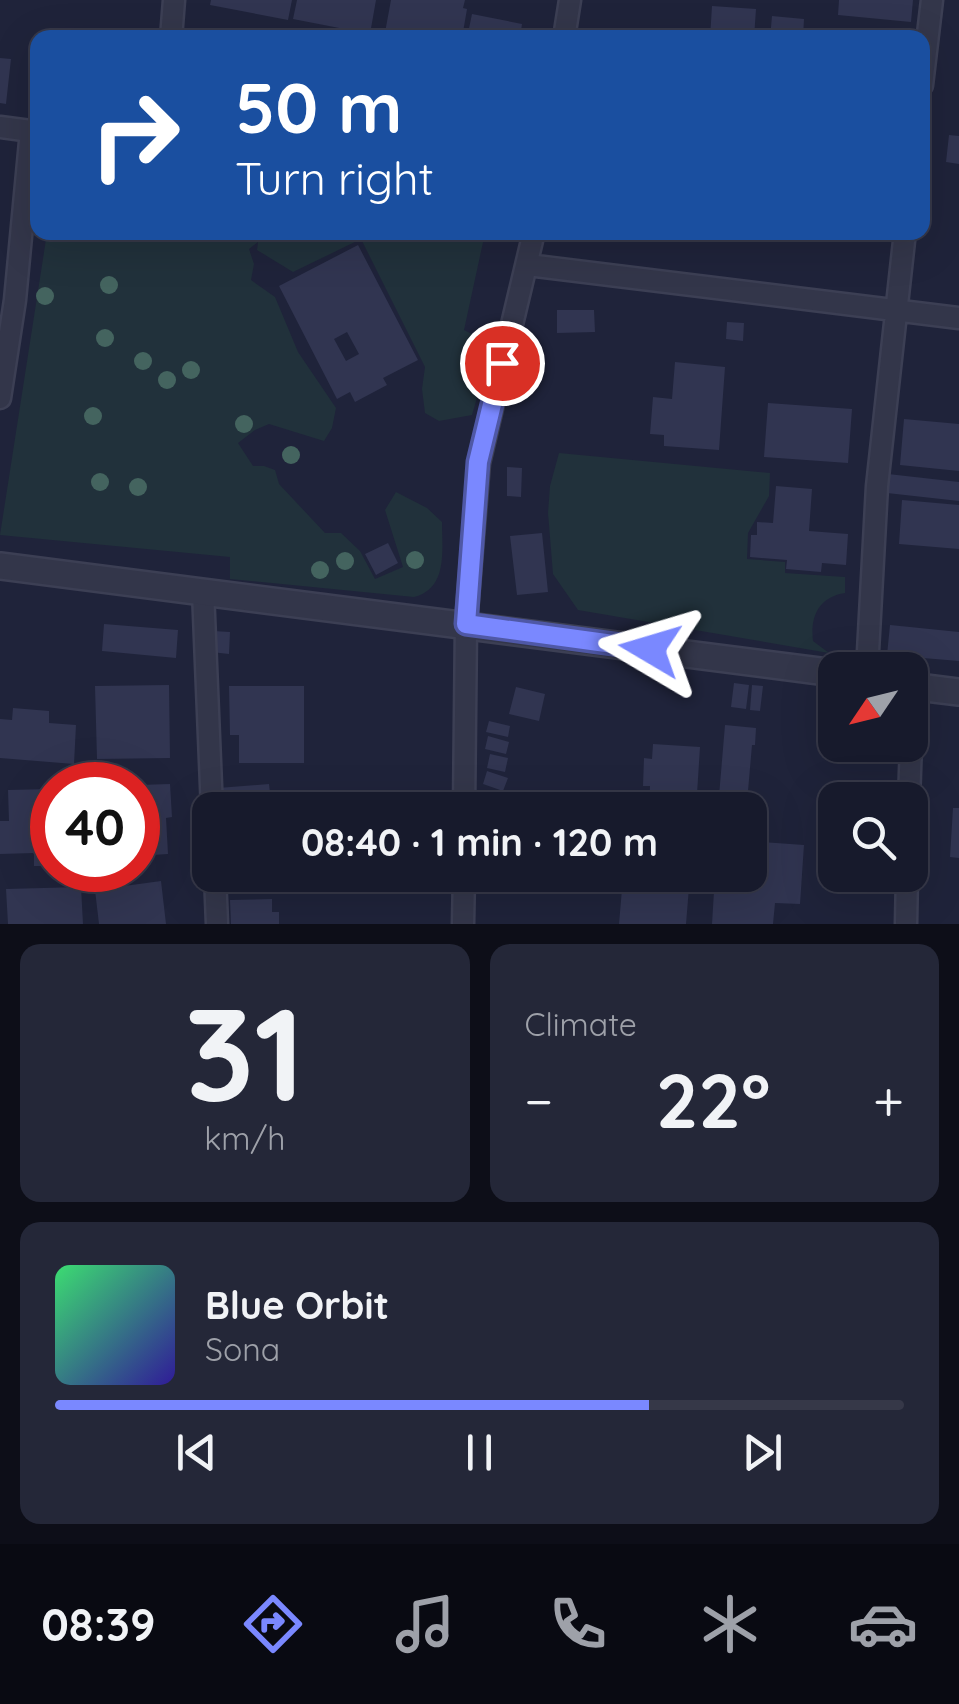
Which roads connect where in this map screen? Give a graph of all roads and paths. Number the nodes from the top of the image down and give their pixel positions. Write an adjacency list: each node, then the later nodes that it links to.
1 (174, 0): 4 (street)
2 (570, 0): 5 (street)
3 (932, 0): 6 (street)
4 (171, 30)
5 (565, 30)
6 (928, 30)
7 (0, 127): 8 (street)
8 (30, 131)
9 (30, 167): 15 (street)
10 (533, 240): 12 (street)
11 (904, 240): 13 (street)
12 (528, 265): 13 (street); 18 (street)
13 (896, 312): 14 (street); 19 (street)
14 (959, 318)
15 (0, 398)
16 (0, 566): 17 (street)
17 (204, 591): 18 (street); 23 (street)
18 (466, 624): 20 (street); 24 (street)
19 (868, 652)
20 (818, 671)
21 (928, 688): 22 (street)
22 (959, 692)
23 (211, 792)
24 (464, 792)
25 (216, 892): 28 (street)
26 (464, 892): 29 (street)
27 (907, 892): 30 (street)
28 (217, 924)
29 (464, 924)
30 (906, 924)

